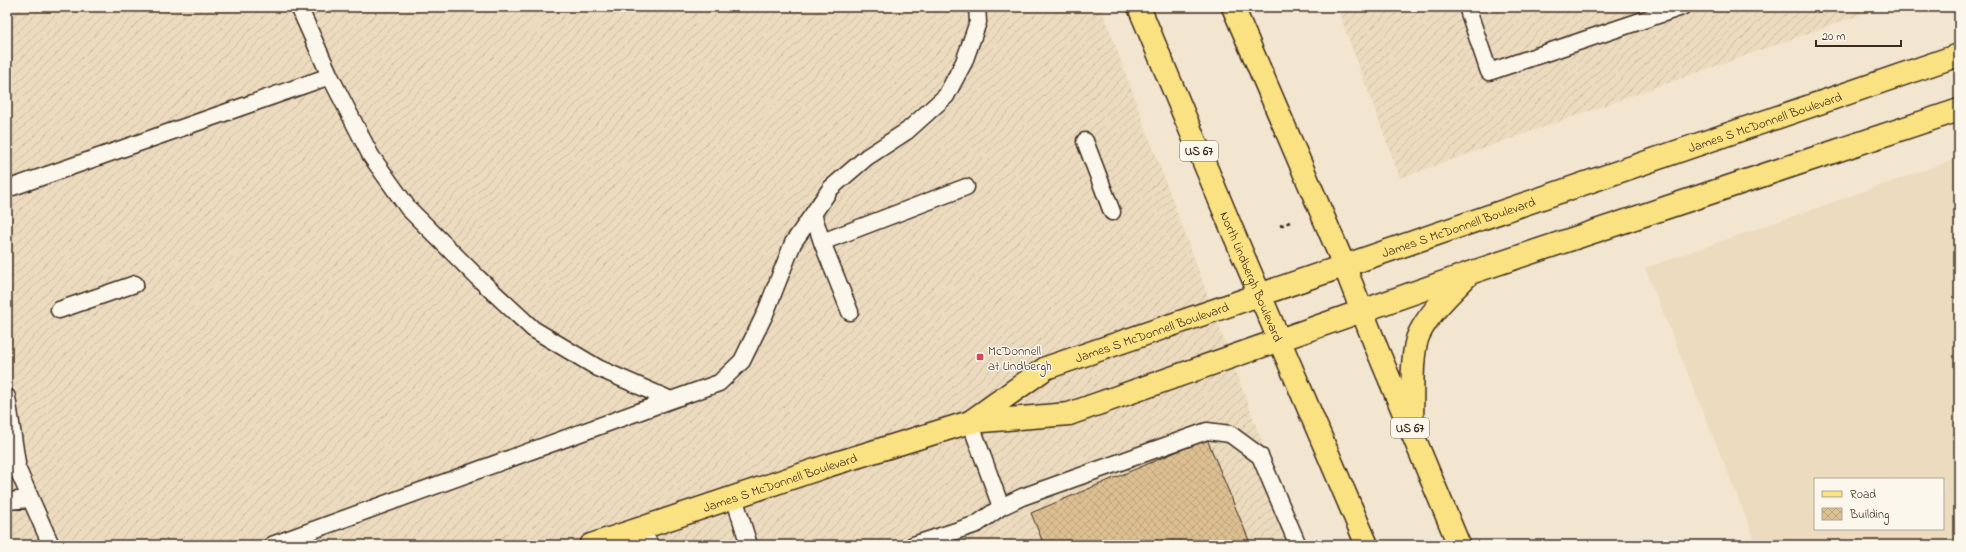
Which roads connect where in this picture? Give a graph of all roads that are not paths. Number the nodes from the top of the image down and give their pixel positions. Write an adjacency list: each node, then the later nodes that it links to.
1 (299, 7): 8 (lane)
2 (977, 7): 14 (lane)
3 (1139, 7): 19 (main road, North Lindbergh Boulevard / US 67)
4 (1233, 7): 16 (main road, US 67)
5 (1467, 7): 6 (lane)
6 (1682, 7)
7 (1959, 55): 16 (main road, James S McDonnell Boulevard)
8 (330, 76): 12 (lane); 25 (lane)
9 (1959, 110): 17 (main road, James S McDonnell Boulevard)
10 (1085, 142): 13 (lane)
11 (966, 187): 15 (lane)
12 (7, 189)
13 (1112, 212)
14 (813, 214): 15 (lane); 25 (lane)
15 (822, 242): 22 (lane)
16 (1344, 265): 19 (main road, James S McDonnell Boulevard); 21 (main road, US 67)
17 (1470, 273): 21 (main road, James S McDonnell Boulevard); 27 (main road)
18 (134, 284): 20 (lane)
19 (1260, 294): 23 (main road, North Lindbergh Boulevard / US 67); 26 (main road, James S McDonnell Boulevard)
20 (59, 310)
21 (1361, 310): 23 (main road, James S McDonnell Boulevard); 27 (main road, US 67)
22 (850, 312)
23 (1279, 339): 26 (main road, James S McDonnell Boulevard); 41 (main road, North Lindbergh Boulevard / US 67)
24 (7, 397): 29 (lane)
25 (671, 400): 36 (lane)
26 (970, 422): 30 (main road, James S McDonnell Boulevard); 33 (lane)
27 (1412, 434): 42 (main road, US 67)
28 (7, 450): 29 (lane)
29 (18, 470): 31 (lane)
30 (734, 497): 34 (main road, James S McDonnell Boulevard); 38 (lane)
31 (30, 499): 32 (lane); 35 (lane)
32 (7, 501)
33 (1001, 506): 39 (lane); 40 (lane)
34 (646, 536): 37 (main road, James S McDonnell Boulevard)
35 (51, 545)
36 (272, 545)
37 (591, 545)
38 (749, 545)
39 (913, 545)
40 (1298, 545)
41 (1367, 545)
42 (1459, 545)

